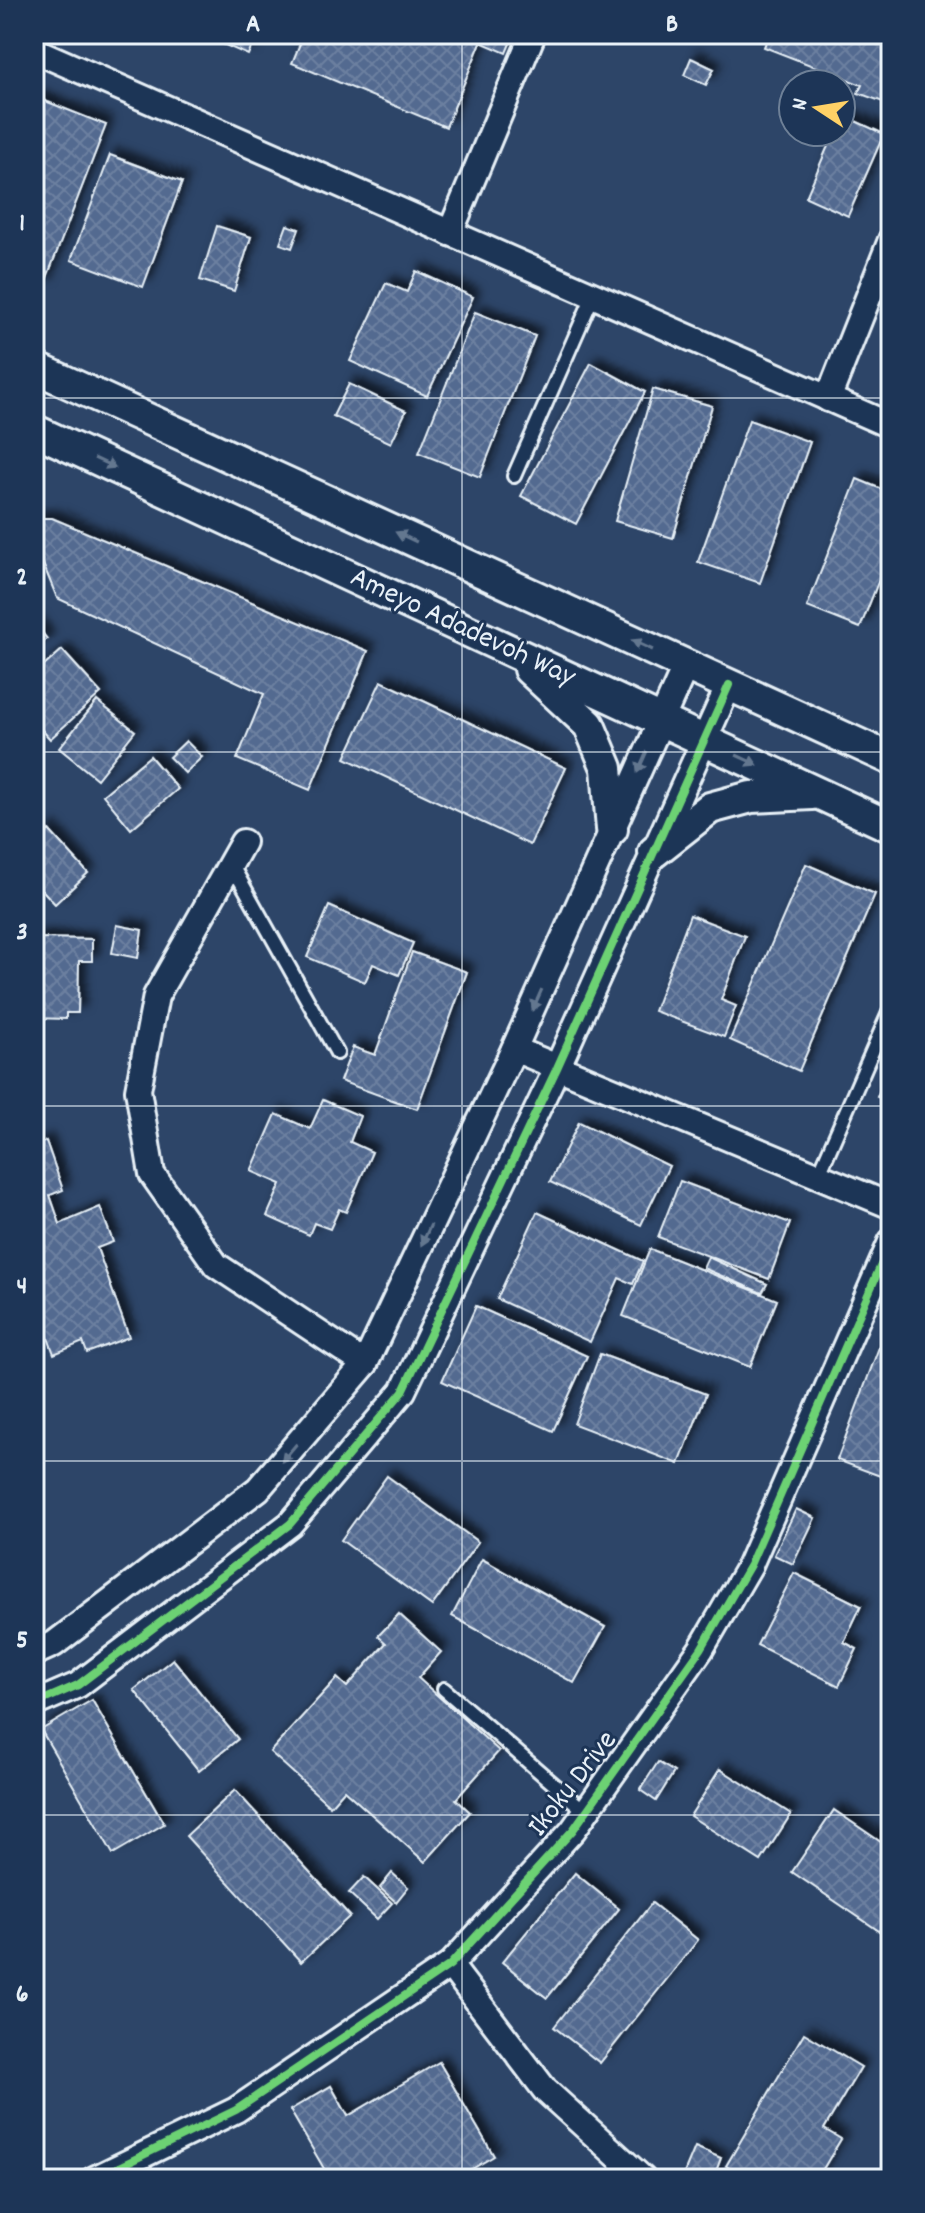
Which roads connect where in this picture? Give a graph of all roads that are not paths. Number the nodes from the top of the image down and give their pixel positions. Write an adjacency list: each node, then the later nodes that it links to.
1 (533, 34): 3 (street)
2 (34, 50): 3 (street)
3 (450, 233): 5 (street)
4 (891, 240): 7 (street)
5 (593, 296): 7 (street); 10 (lane)
6 (34, 367): 12 (street, Ameyo Adadevoh Way, one-way to 6)
7 (828, 399): 8 (street)
8 (891, 426)
9 (34, 430): 11 (street, Ameyo Adadevoh Way, one-way to 11)
10 (514, 476)
11 (510, 651): 14 (street, Ameyo Adadevoh Way); 19 (street)
12 (686, 665): 13 (street, Ameyo Adadevoh Way); 14 (street)
13 (729, 685): 15 (street); 16 (street, Ameyo Adadevoh Way)
14 (661, 720): 15 (street, Ameyo Adadevoh Way); 19 (street, one-way to 19)
15 (704, 740): 17 (street, Ameyo Adadevoh Way, one-way to 17); 21 (street)
16 (891, 759)
17 (819, 793): 18 (street, Ameyo Adadevoh Way); 21 (street)
18 (891, 827)
19 (612, 829): 23 (street, one-way to 23)
20 (237, 852): 24 (lane); 30 (street)
21 (654, 852): 25 (street)
22 (891, 1008): 26 (lane)
23 (514, 1049): 25 (street); 30 (street, one-way to 30)
24 (337, 1053)
25 (557, 1068): 26 (street); 33 (street)
26 (818, 1176): 27 (street)
27 (891, 1206)
28 (891, 1242): 29 (street, Ikoku Drive)
29 (884, 1278): 34 (street, Ikoku Drive)
30 (365, 1364): 31 (street, one-way to 31)
31 (34, 1653)
32 (444, 1689): 34 (lane)
33 (34, 1704)
34 (586, 1812): 35 (street, Ikoku Drive)
35 (450, 1965): 36 (street, Ikoku Drive); 37 (street)
36 (94, 2179)
37 (643, 2179)

